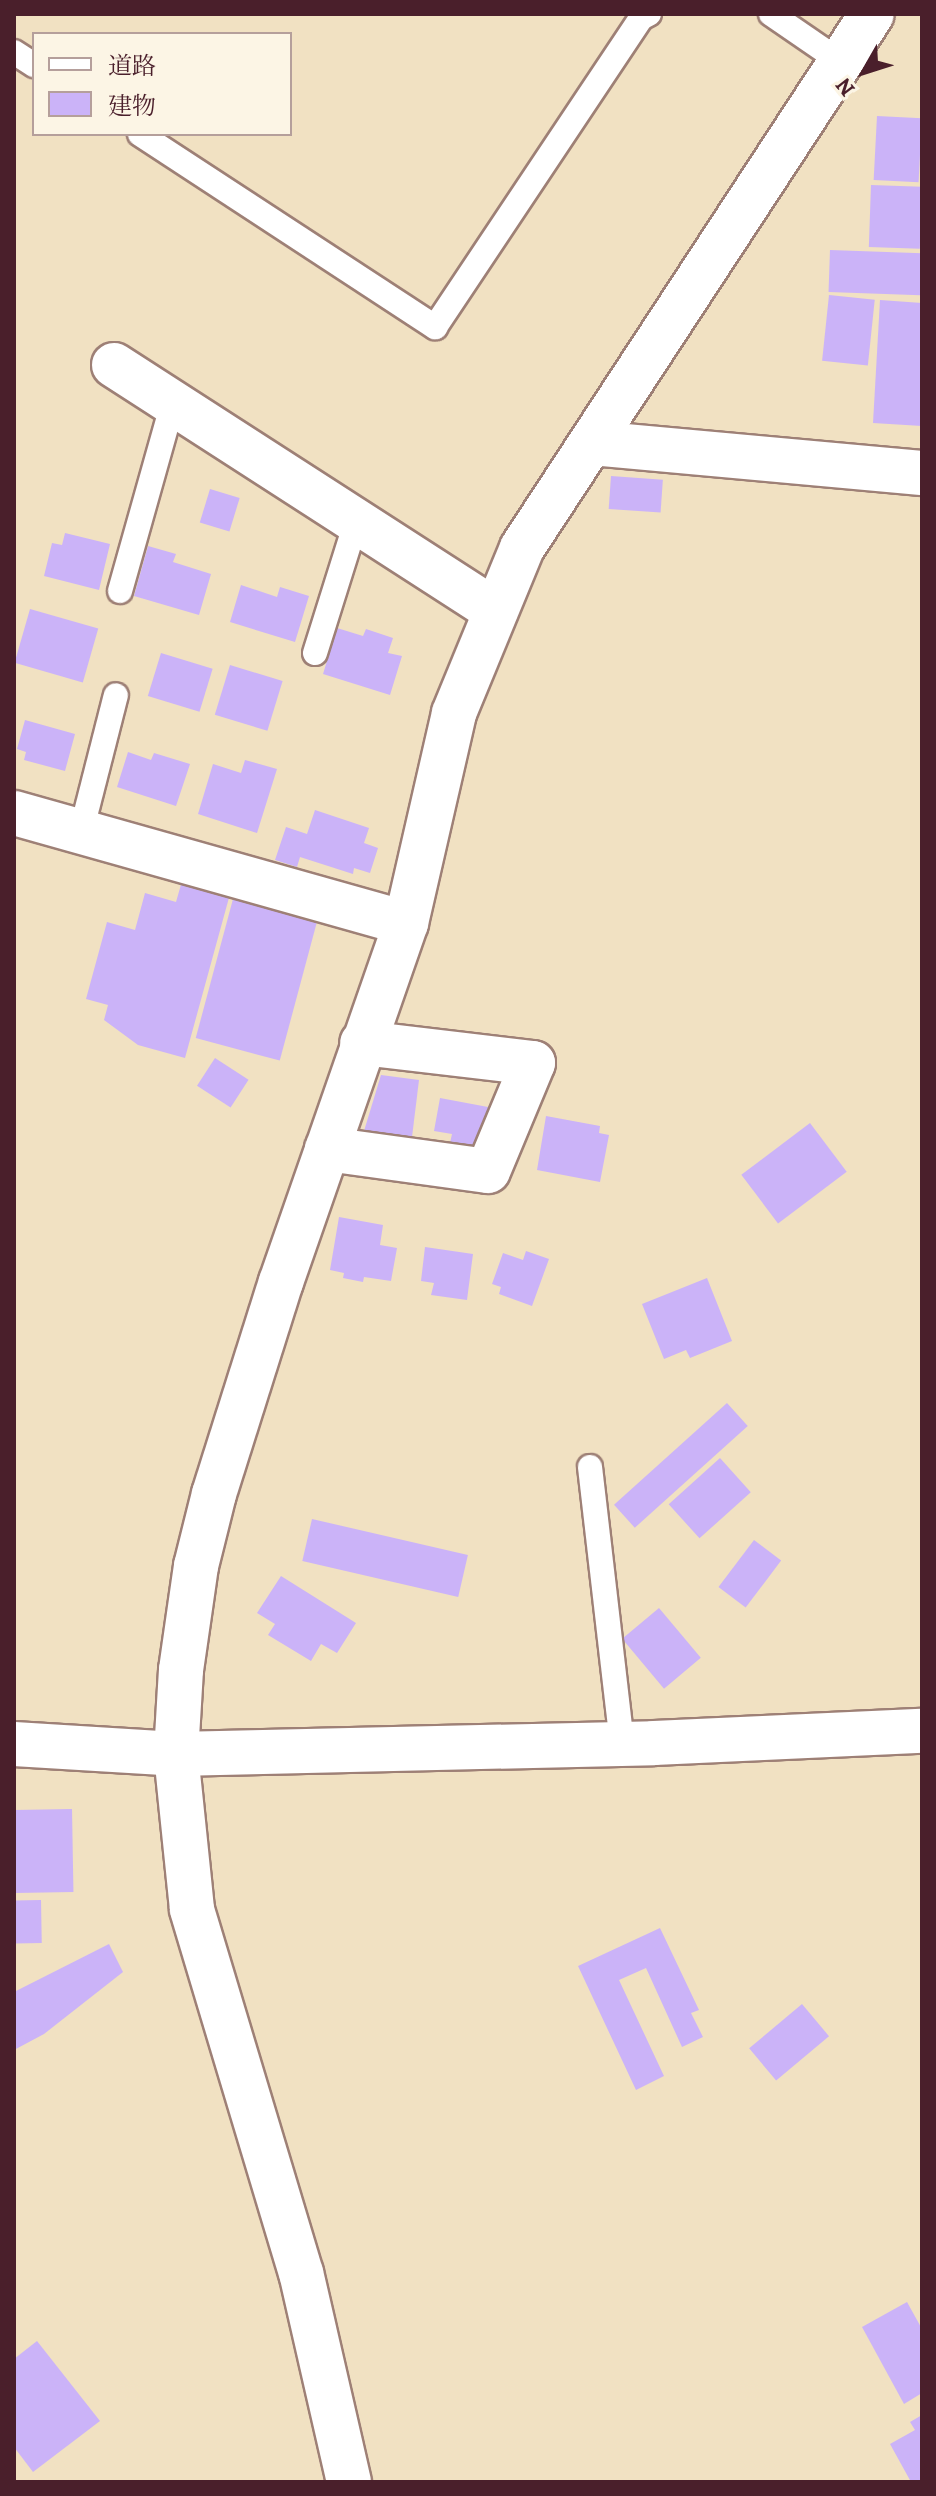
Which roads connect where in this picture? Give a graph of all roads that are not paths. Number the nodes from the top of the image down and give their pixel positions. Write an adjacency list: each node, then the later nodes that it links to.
1 (649, 14): 7 (lane)
2 (771, 14): 5 (lane)
3 (872, 14): 5 (street)
4 (14, 52): 6 (lane)
5 (841, 62): 10 (street)
6 (32, 64)
7 (143, 136)
8 (114, 365): 9 (street)
9 (173, 403): 12 (street); 13 (lane)
10 (592, 443): 11 (street); 14 (street)
11 (922, 473)
12 (356, 522): 14 (street); 15 (lane)
13 (120, 591)
14 (496, 611): 19 (street)
15 (315, 653)
16 (116, 695): 18 (lane)
17 (14, 813): 18 (street)
18 (81, 832): 19 (street)
19 (406, 923): 20 (street)
20 (362, 1043): 21 (street); 21 (street)
21 (327, 1149): 26 (street)
22 (590, 1467): 24 (lane)
23 (922, 1731): 24 (street)
24 (622, 1742): 26 (street)
25 (14, 1744): 26 (street)
26 (176, 1754): 27 (street)
27 (349, 2482)

